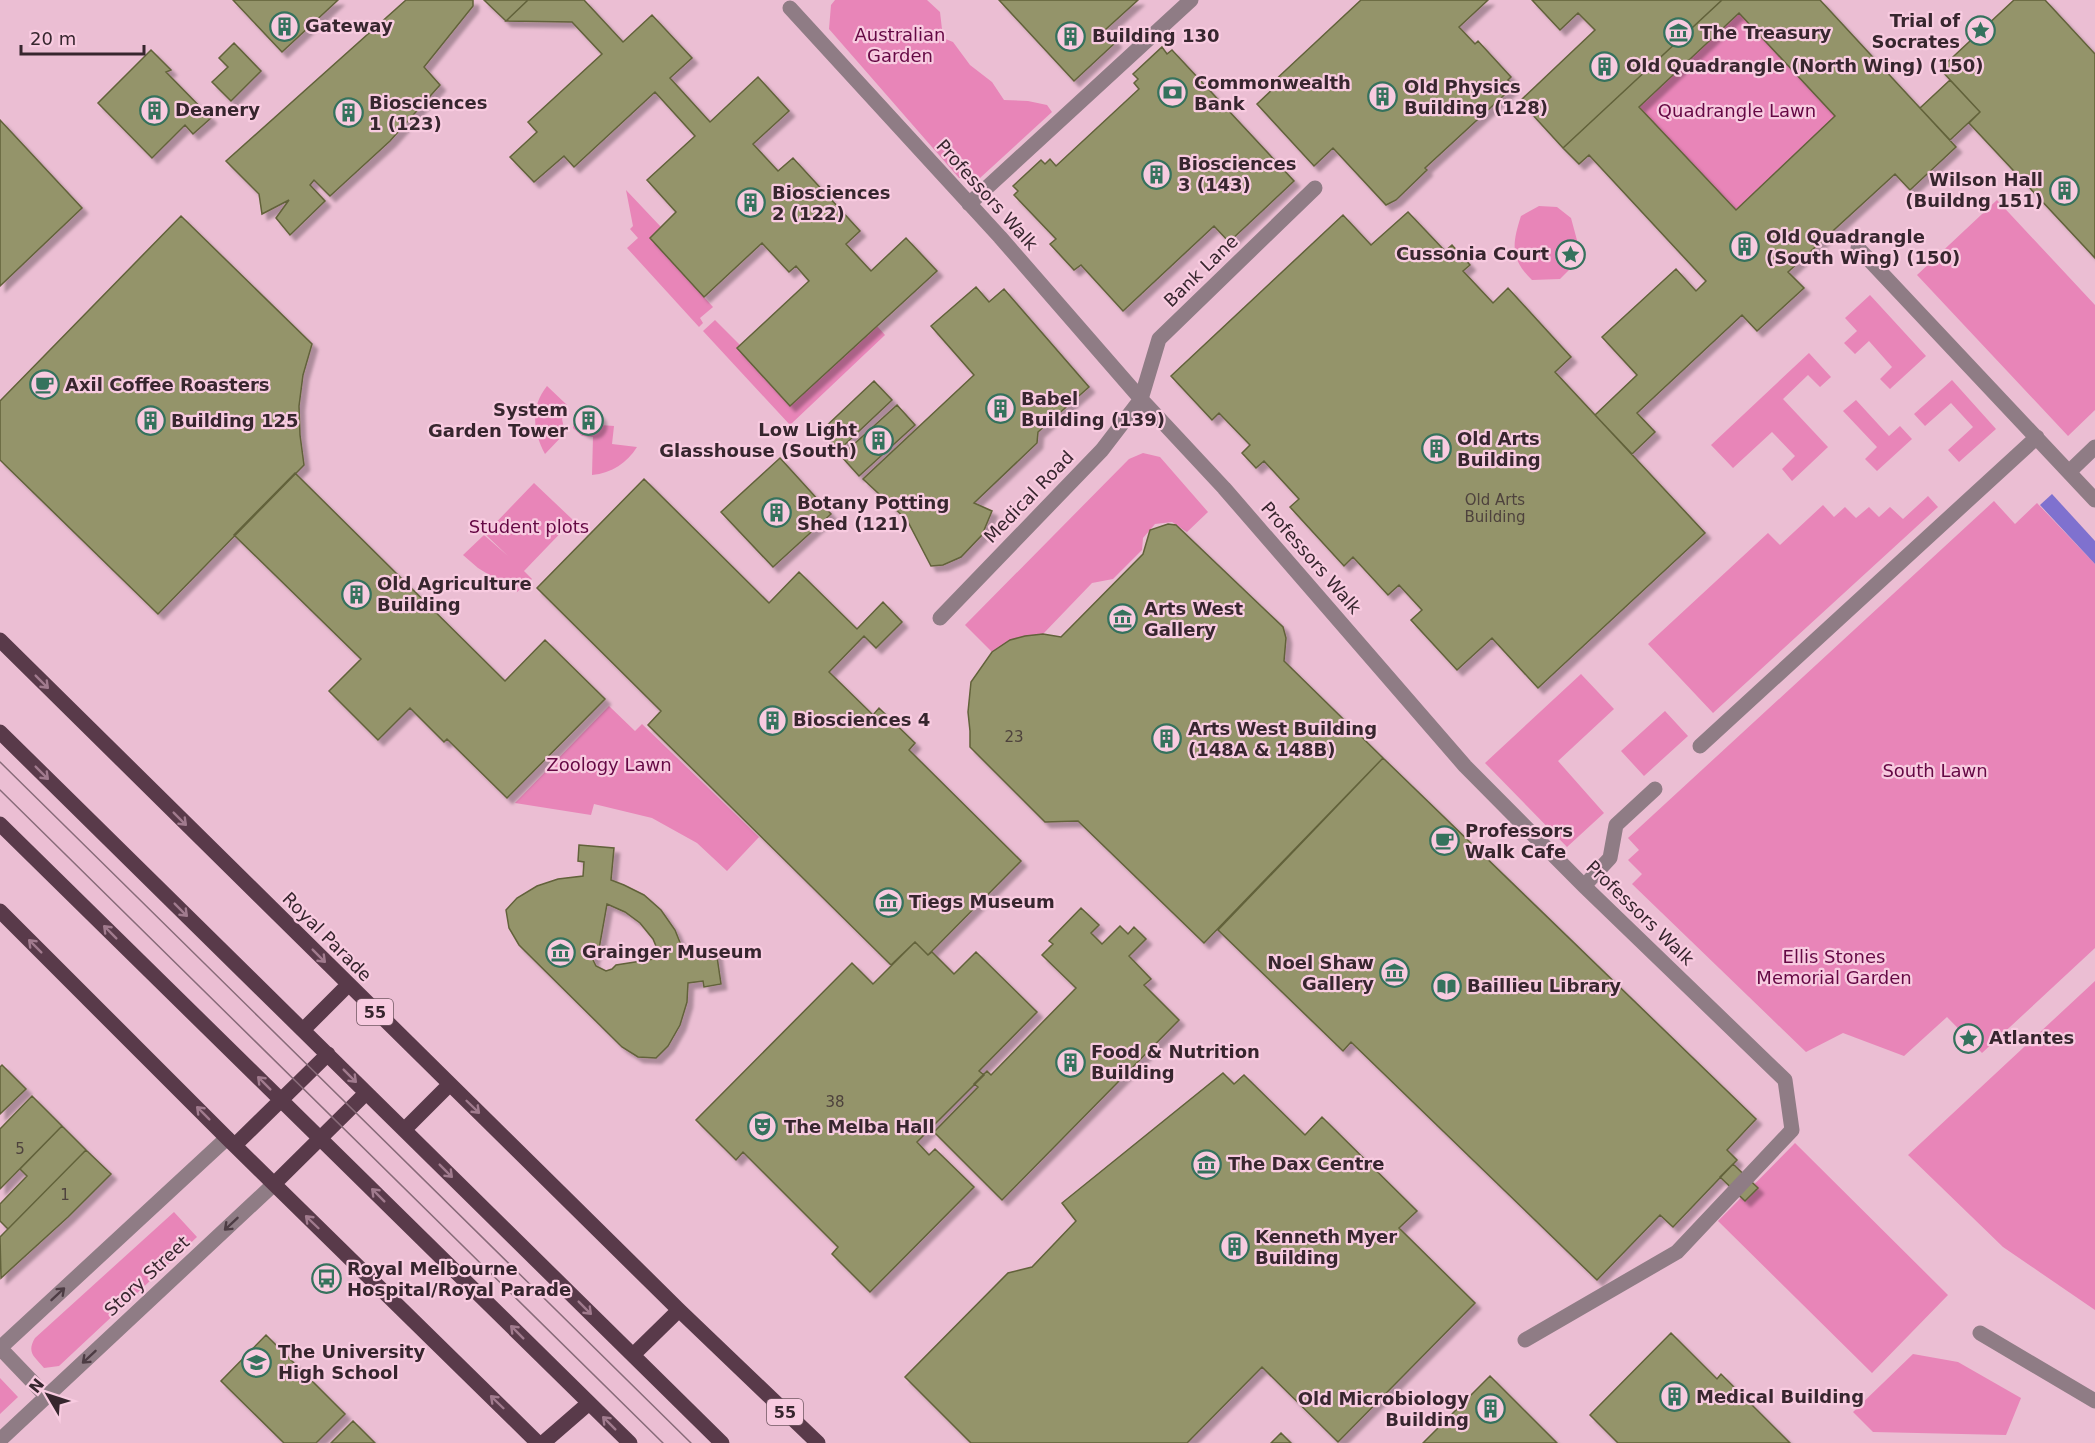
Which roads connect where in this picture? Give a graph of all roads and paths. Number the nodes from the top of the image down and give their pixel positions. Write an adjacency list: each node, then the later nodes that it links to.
1 (1191, 0): 4 (street)
2 (790, 8): 4 (street, Professors Walk)
3 (1315, 188): 6 (street, Bank Lane)
4 (969, 204): 6 (street, Professors Walk)
5 (1858, 248): 7 (street)
6 (1141, 399): 11 (street, Medical Road); 17 (street, Professors Walk)
7 (2037, 437): 9 (street); 14 (street)
8 (2095, 447): 9 (street)
9 (2069, 472): 10 (street)
10 (2095, 500)
11 (940, 618)
12 (0, 640): 19 (main road, Royal Parade / 55, one-way to 19)
13 (0, 732): 20 (main road, one-way to 20)
14 (1700, 746)
15 (1655, 789): 17 (street)
16 (0, 824): 24 (main road, one-way to 16)
17 (1584, 886): 31 (street, Professors Walk)
18 (0, 910): 27 (main road, one-way to 18)
19 (348, 985): 20 (main road); 22 (main road, Royal Parade / 55)
20 (303, 1030): 21 (main road)
21 (327, 1054): 23 (main road, one-way to 23); 24 (main road)
22 (450, 1084): 25 (main road); 29 (main road, Royal Parade / 55, one-way to 29)
23 (366, 1093): 25 (main road); 26 (main road)
24 (281, 1100): 26 (main road); 27 (main road)
25 (404, 1130): 33 (main road, one-way to 33)
26 (320, 1139): 28 (main road); 36 (main road, one-way to 26)
27 (231, 1141): 28 (main road); 32 (street, one-way to 27)
28 (274, 1184): 34 (street, Story Street, one-way to 34); 38 (main road, one-way to 28)
29 (679, 1310): 33 (main road); 42 (main road, Royal Parade / 55)
30 (1980, 1333): 35 (street)
31 (1525, 1340)
32 (0, 1348): 34 (street)
33 (633, 1355): 41 (main road)
34 (47, 1397): 37 (street, Story Street)
35 (2095, 1401)
36 (589, 1403): 39 (main road); 40 (main road, one-way to 36)
37 (0, 1440)
38 (538, 1443)
39 (543, 1443)
40 (630, 1443)
41 (722, 1443)
42 (818, 1443)

